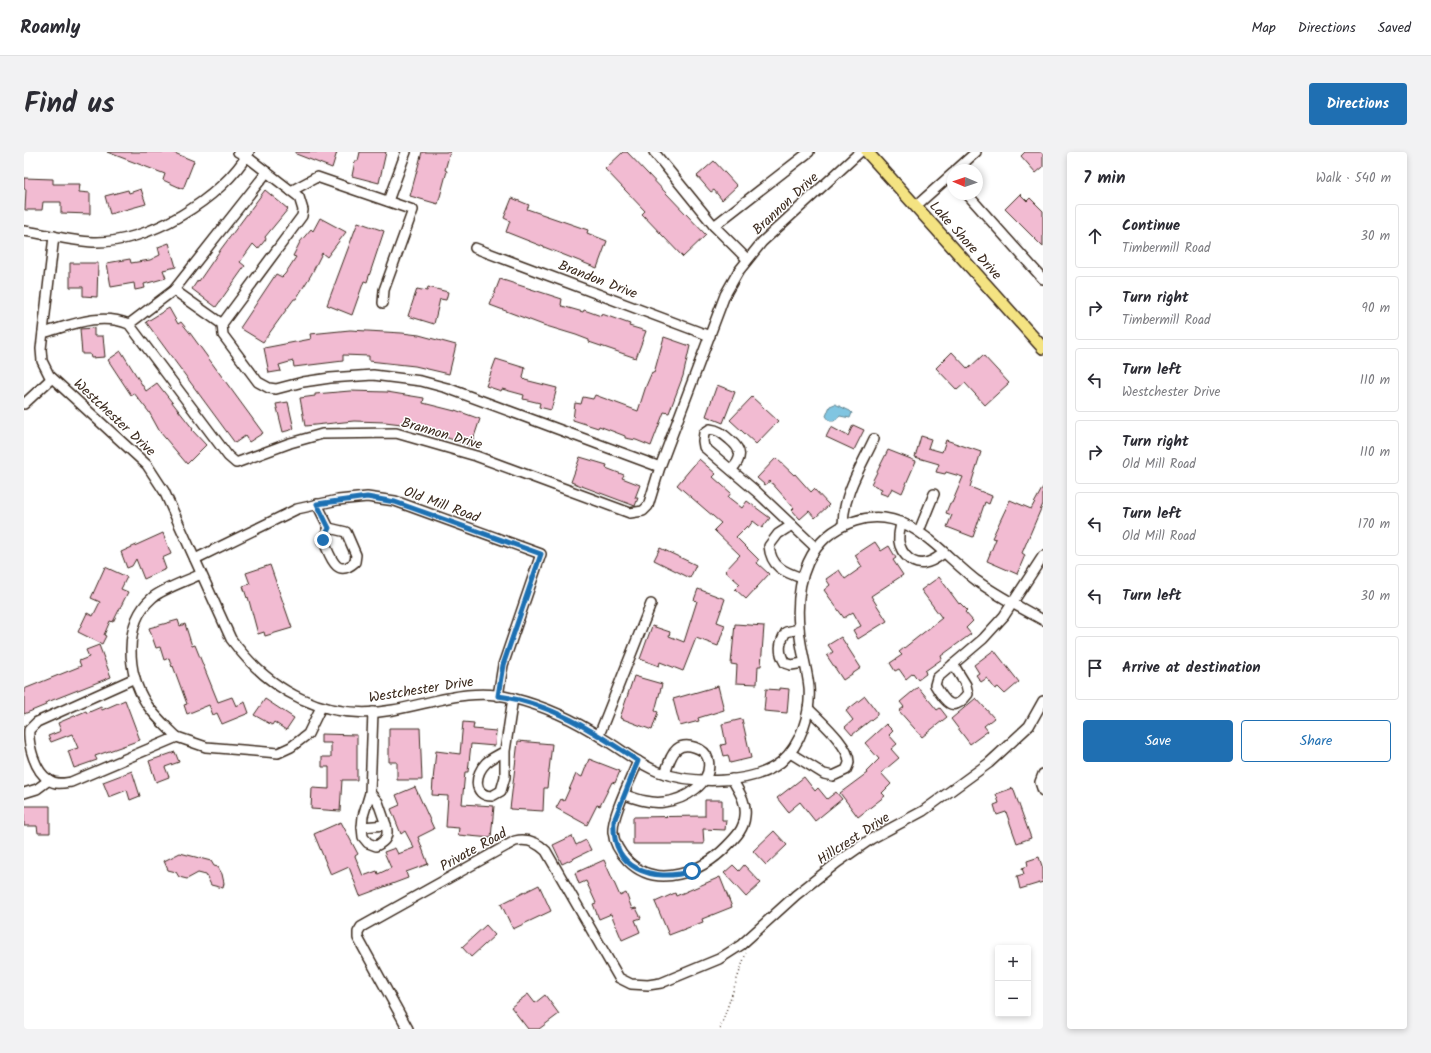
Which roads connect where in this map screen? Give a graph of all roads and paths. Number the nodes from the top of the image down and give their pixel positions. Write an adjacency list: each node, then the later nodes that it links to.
1 (406, 152): 13 (street)
2 (654, 152): 15 (street)
3 (809, 152): 15 (street)
4 (860, 152): 19 (street, Brannon Drive)
5 (867, 152): 14 (main road, Lake Shore Drive)
6 (976, 152): 8 (street)
7 (244, 153): 9 (street); 17 (street)
8 (963, 164)
9 (266, 172): 11 (street); 21 (street)
10 (947, 179): 14 (street)
11 (290, 191): 13 (street); 24 (street)
12 (972, 200): 20 (street)
13 (388, 201): 22 (street)
14 (916, 206): 27 (main road, Lake Shore Drive)
15 (714, 226): 19 (street)
16 (24, 232): 17 (street)
17 (54, 236): 25 (street, Westchester Drive)
18 (475, 248): 26 (street, Brandon Drive)
19 (747, 260): 26 (street, Brannon Drive)
20 (1043, 279)
21 (174, 290): 23 (street); 24 (street)
22 (383, 303)
23 (129, 324): 25 (street); 31 (street, Brannon Drive)
24 (222, 324): 31 (street)
25 (43, 333): 28 (street, Westchester Drive)
26 (710, 336): 31 (street, Brannon Drive)
27 (1043, 348)
28 (52, 378): 29 (street); 43 (street, Westchester Drive)
29 (24, 404)
30 (874, 439): 37 (street)
31 (660, 467)
32 (731, 470): 32 (street); 36 (street)
33 (934, 494): 39 (street)
34 (317, 504): 38 (street); 43 (street, Old Mill Road); 53 (street, Old Mill Road)
35 (902, 522): 37 (street, Westchester Drive); 39 (street, Westchester Drive); 41 (street)
36 (792, 525): 40 (street); 45 (street)
37 (843, 526): 40 (street, Westchester Drive)
38 (329, 528): 38 (street)
39 (919, 531): 41 (street, Westchester Drive)
40 (815, 547): 45 (street, Westchester Drive)
41 (944, 553): 47 (street, Westchester Drive)
42 (1043, 556): 47 (street)
43 (195, 559): 44 (street, Westchester Drive)
44 (202, 574): 52 (street); 56 (street, Westchester Drive)
45 (802, 578): 49 (street, Westchester Drive)
46 (651, 604): 59 (street)
47 (1012, 604): 48 (street, Westchester Drive); 51 (street)
48 (1043, 620)
49 (799, 630): 50 (street, Westchester Drive); 50 (street)
50 (804, 663): 57 (street, Westchester Drive)
51 (953, 664)
52 (135, 678): 60 (street); 68 (street)
53 (498, 696): 54 (street, Westchester Drive); 58 (street, Westchester Drive)
54 (513, 698): 59 (street, Westchester Drive); 61 (street)
55 (1043, 701): 75 (street, Hillcrest Drive)
56 (321, 707): 58 (street, Westchester Drive); 60 (street)
57 (808, 708): 62 (street, Westchester Drive); 62 (street)
58 (373, 712): 71 (street)
59 (599, 735): 63 (street, Westchester Drive)
60 (177, 737): 68 (street)
61 (505, 751): 61 (street)
62 (790, 753): 67 (street, Westchester Drive)
63 (638, 761): 64 (street, Westchester Drive); 72 (street)
64 (666, 774): 66 (street, Westchester Drive); 66 (street)
65 (1043, 774): 69 (street)
66 (704, 779): 67 (street, Westchester Drive); 72 (street)
67 (732, 779): 72 (street)
68 (49, 780): 70 (street)
69 (1043, 790)
70 (24, 793)
71 (370, 793): 73 (street); 74 (street)
72 (625, 795)
73 (386, 825): 74 (street); 74 (street)
74 (362, 827)
75 (753, 934): 76 (street, Private Road); 77 (path)
76 (408, 1029)
77 (720, 1029)

